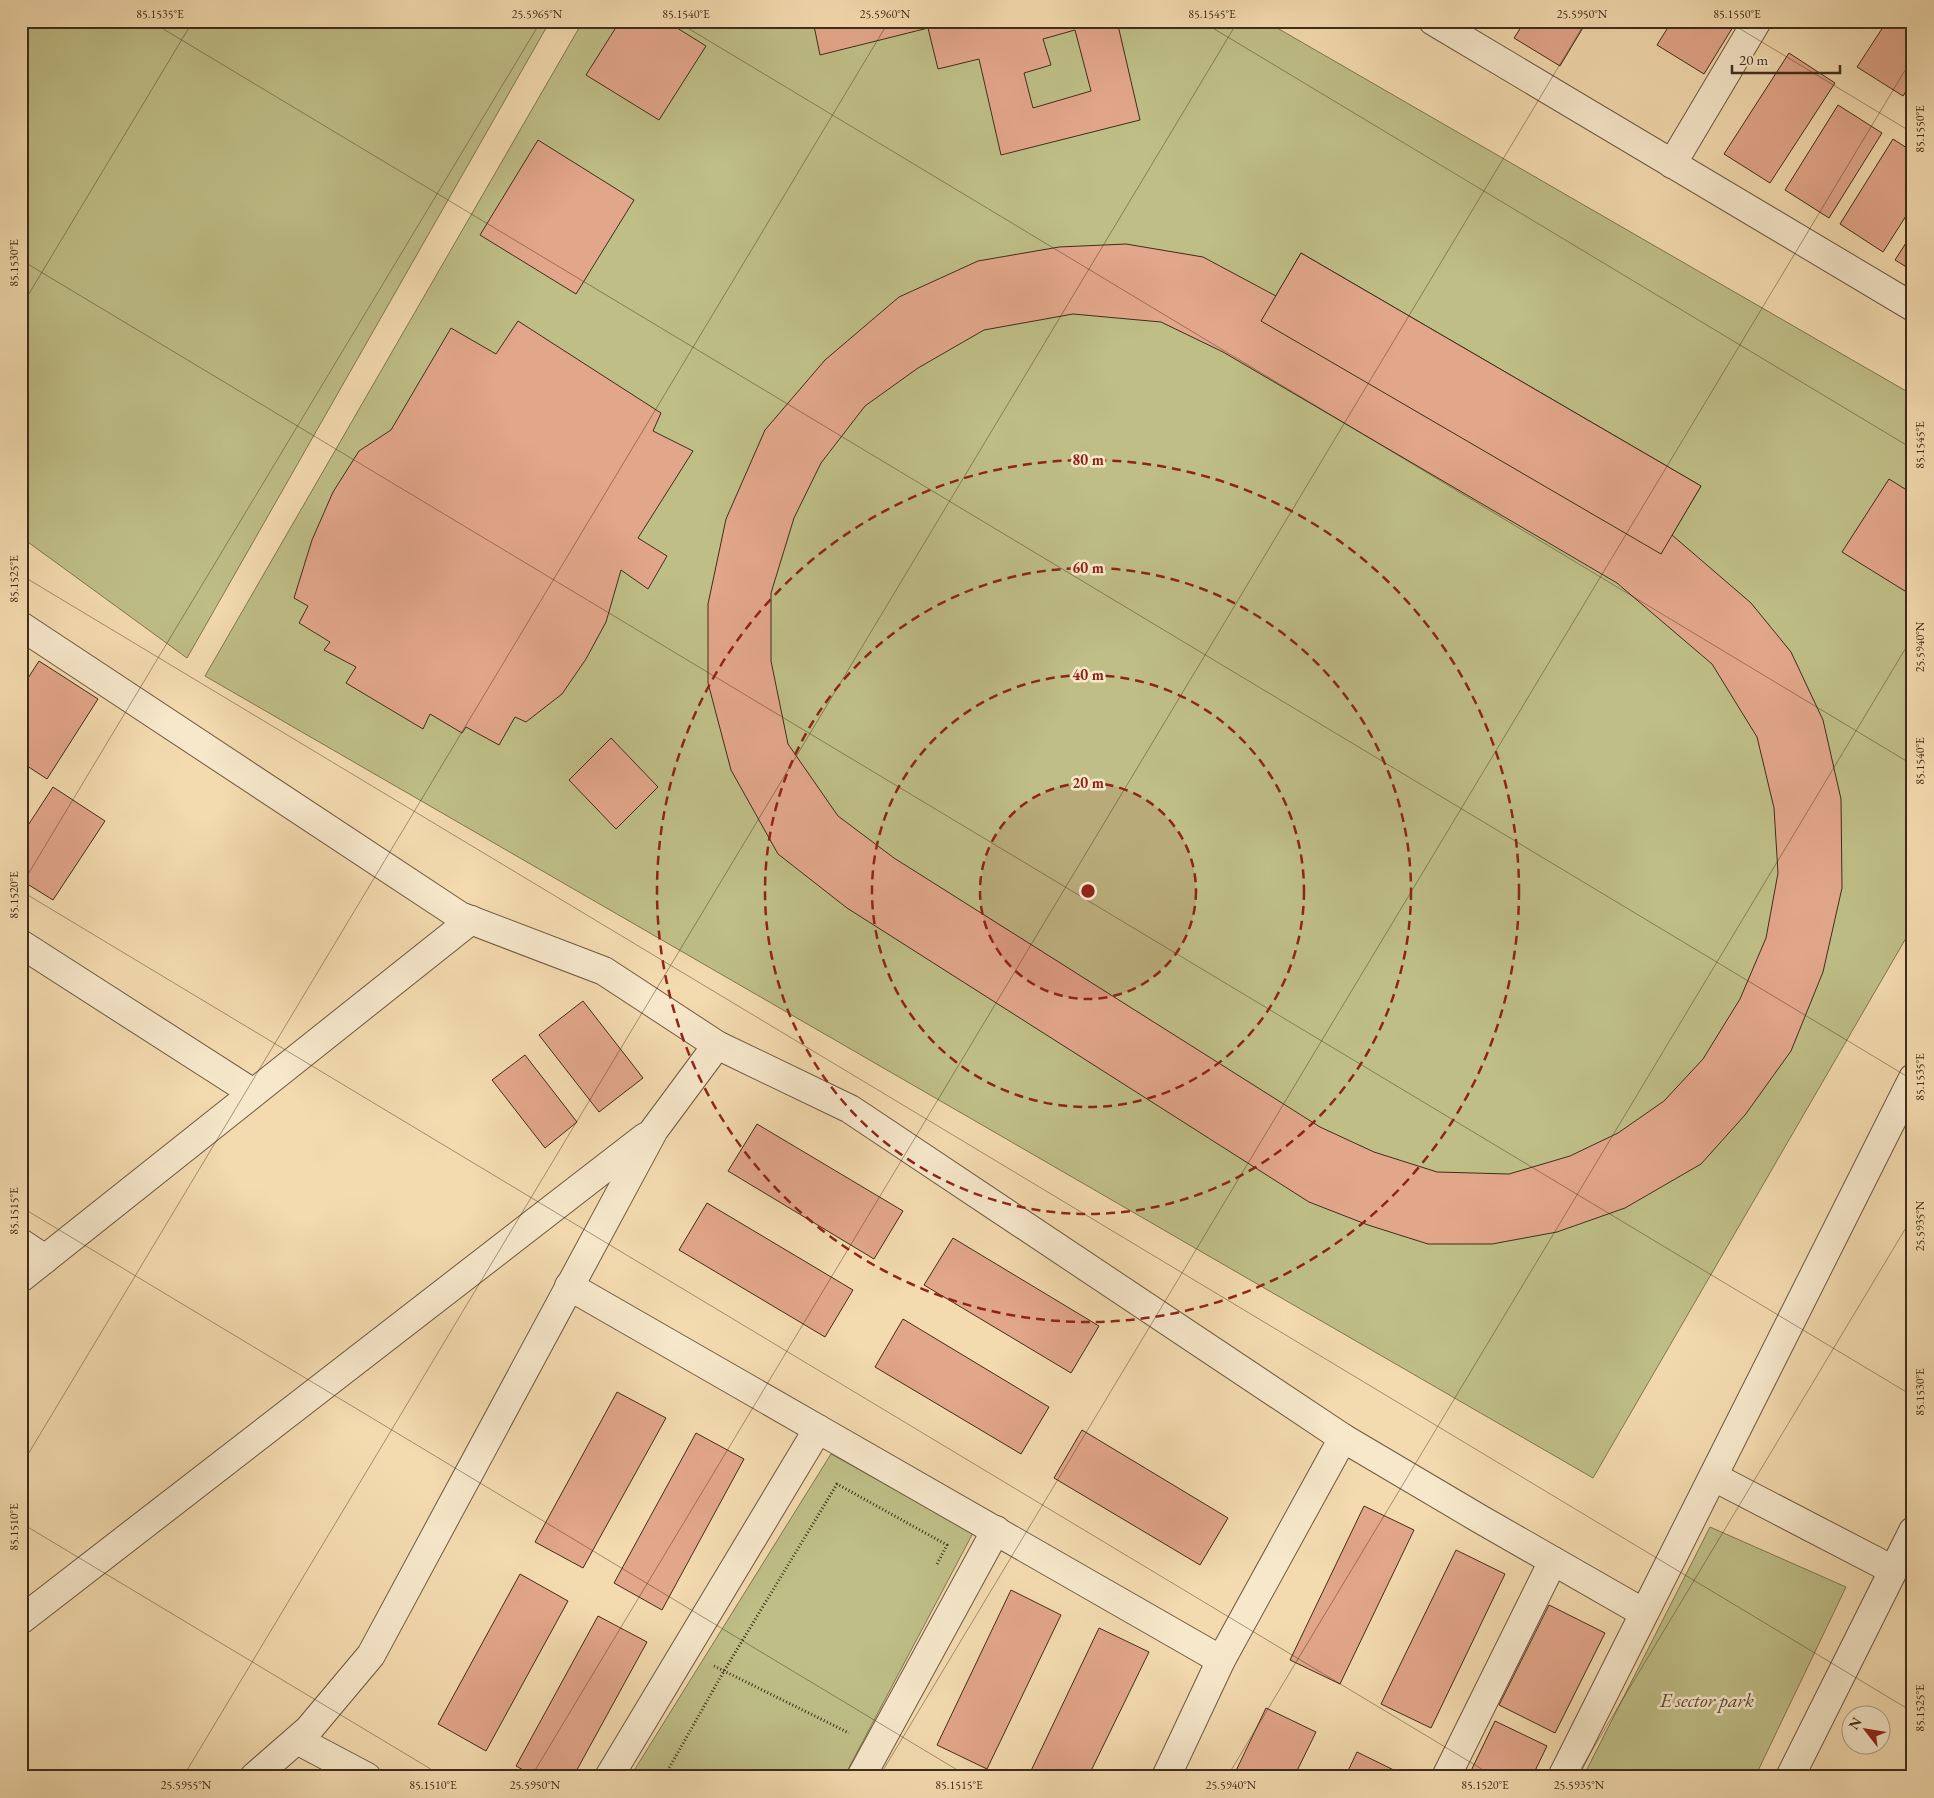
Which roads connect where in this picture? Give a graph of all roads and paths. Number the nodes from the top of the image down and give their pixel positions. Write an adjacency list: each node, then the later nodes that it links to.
1 (1433, 21): 3 (street)
2 (1757, 21): 3 (street)
3 (1672, 164): 4 (street)
4 (1913, 307)
5 (21, 626): 6 (street)
6 (471, 920): 8 (street); 10 (street)
7 (21, 944): 10 (street)
8 (717, 1045): 11 (street); 17 (street)
9 (1913, 1078): 18 (street)
10 (253, 1094): 13 (street)
11 (654, 1130): 15 (street); 25 (street)
12 (21, 1243): 13 (street)
13 (45, 1258): 14 (street)
14 (21, 1278)
15 (569, 1286): 16 (street); 29 (street)
16 (818, 1429): 19 (street); 26 (street)
17 (1344, 1438): 21 (street); 27 (street)
18 (1714, 1478): 22 (street); 24 (street)
19 (996, 1530): 27 (street); 30 (street)
20 (1913, 1531): 22 (street)
21 (1553, 1561): 24 (street); 37 (street)
22 (1893, 1570): 39 (street)
23 (934, 1571): 28 (path)
24 (1644, 1613): 38 (street)
25 (21, 1620)
26 (684, 1651): 28 (path); 33 (street)
27 (1221, 1660): 36 (street)
28 (724, 1670): 30 (path); 34 (path)
29 (297, 1740): 31 (street); 32 (street)
30 (876, 1747): 35 (street)
31 (254, 1777)
32 (367, 1777)
33 (609, 1777)
34 (664, 1777)
35 (861, 1777)
36 (1166, 1777)
37 (1446, 1777)
38 (1562, 1777)
39 (1790, 1777)

